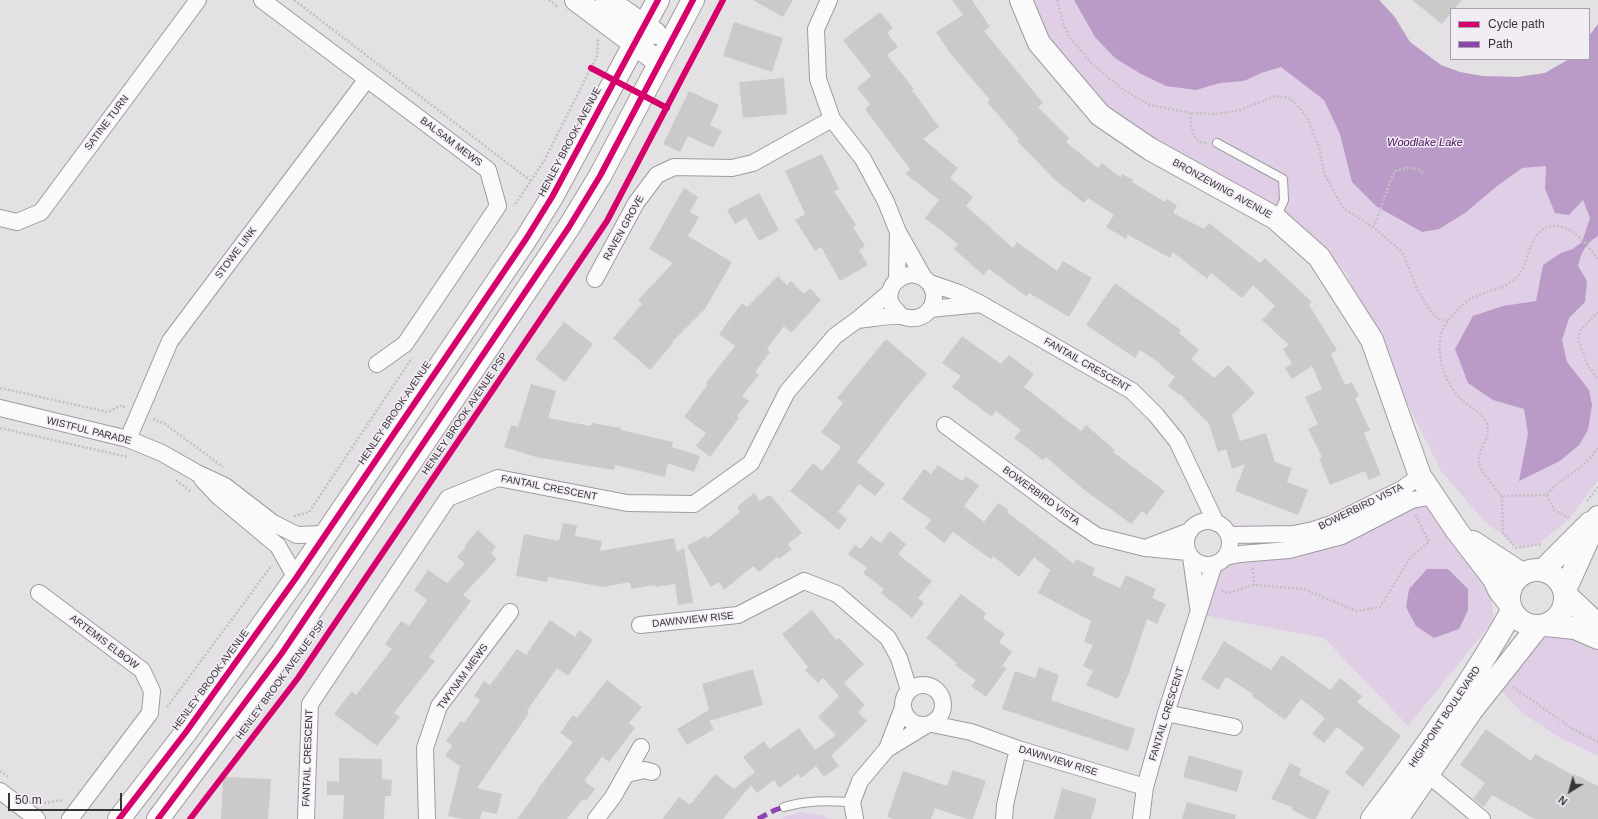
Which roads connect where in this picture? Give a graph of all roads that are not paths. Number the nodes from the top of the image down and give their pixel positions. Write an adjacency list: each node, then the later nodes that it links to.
1 (198, 0): 15 (street, SATINE TURN)
2 (262, 0): 12 (street, BALSAM MEWS)
3 (576, 0): 8 (street)
4 (658, 0): 9 (street, HENLEY BROOK AVENUE)
5 (693, 0): 10 (street)
6 (829, 0): 13 (street)
7 (1021, 0): 16 (street, BRONZEWING AVENUE)
8 (604, 9): 9 (street)
9 (639, 34): 10 (street); 11 (street); 37 (street, HENLEY BROOK AVENUE)
10 (670, 43): 11 (street)
11 (660, 63): 74 (street)
12 (367, 79): 25 (street, BALSAM MEWS); 28 (street, STOWE LINK)
13 (832, 119): 17 (street); 18 (street, RAVEN GROVE)
14 (1217, 143): 16 (lane)
15 (0, 218)
16 (1275, 218): 30 (street, BRONZEWING AVENUE)
17 (898, 232): 19 (street); 20 (street)
18 (596, 279)
19 (927, 280): 20 (street); 21 (street, FANTAIL CRESCENT); 22 (street)
20 (894, 286): 23 (street); 24 (street, FANTAIL CRESCENT)
21 (981, 304): 22 (street); 31 (street, FANTAIL CRESCENT)
22 (930, 309): 23 (street)
23 (901, 316): 24 (street, FANTAIL CRESCENT)
24 (858, 320): 75 (street, FANTAIL CRESCENT)
25 (377, 364)
26 (0, 408): 28 (street, WISTFUL PARADE)
27 (945, 425): 39 (street, BOWERBIRD VISTA)
28 (128, 439): 29 (street, WISTFUL PARADE)
29 (196, 474): 37 (street, WISTFUL PARADE); 44 (street, WISTFUL PARADE)
30 (1420, 476): 32 (street, BRONZEWING AVENUE); 38 (street, BOWERBIRD VISTA)
31 (1199, 486): 34 (street, FANTAIL CRESCENT); 35 (street)
32 (1434, 496): 36 (street, BRONZEWING AVENUE); 41 (street, BOWERBIRD VISTA)
33 (1594, 512): 42 (street); 45 (street)
34 (1216, 523): 35 (street); 38 (street)
35 (1193, 527): 39 (street); 40 (street)
36 (1457, 531): 43 (street, BRONZEWING AVENUE); 47 (street, BRONZEWING AVENUE)
37 (326, 534): 44 (street, HENLEY BROOK AVENUE)
38 (1229, 535): 41 (street)
39 (1145, 548): 40 (street, BOWERBIRD VISTA)
40 (1190, 555): 41 (street); 48 (street, FANTAIL CRESCENT)
41 (1220, 561): 48 (street, FANTAIL CRESCENT)
42 (1543, 570): 43 (street); 45 (street)
43 (1522, 574): 47 (street)
44 (296, 578): 73 (street, HENLEY BROOK AVENUE)
45 (1565, 592): 51 (street); 52 (street)
46 (39, 593): 72 (street, ARTEMIS ELBOW)
47 (1510, 607): 52 (street); 64 (street, HIGHPOINT BOULEVARD)
48 (1199, 610): 57 (street, FANTAIL CRESCENT)
49 (510, 612): 76 (street, TWYNAM MEWS)
50 (640, 625): 54 (street, DAWNVIEW RISE)
51 (1598, 625)
52 (1543, 626): 53 (street); 64 (street, HIGHPOINT BOULEVARD)
53 (1598, 638)
54 (916, 687): 55 (street); 56 (street)
55 (902, 710): 58 (street); 62 (street)
56 (943, 710): 58 (street); 60 (street, DAWNVIEW RISE)
57 (1166, 713): 59 (street); 67 (street, FANTAIL CRESCENT)
58 (928, 725): 60 (street, DAWNVIEW RISE); 62 (street)
59 (1234, 727)
60 (971, 732): 63 (street, DAWNVIEW RISE)
61 (641, 747): 66 (street)
62 (887, 749): 69 (street)
63 (1018, 749): 67 (street, DAWNVIEW RISE); 79 (street)
64 (1421, 769): 81 (street, HIGHPOINT BOULEVARD); 82 (street, HIGHPOINT BOULEVARD); 83 (street)
65 (652, 772): 66 (street)
66 (627, 774): 77 (street)
67 (1145, 787): 80 (street, FANTAIL CRESCENT)
68 (0, 792): 71 (street)
69 (852, 802): 70 (lane); 78 (street)
70 (784, 807)
71 (37, 819)
72 (70, 819)
73 (119, 819)
74 (158, 819)
75 (306, 819)
76 (427, 819)
77 (596, 819)
78 (855, 819)
79 (1004, 819)
80 (1141, 819)
81 (1372, 819)
82 (1397, 819)
83 (1482, 819)

